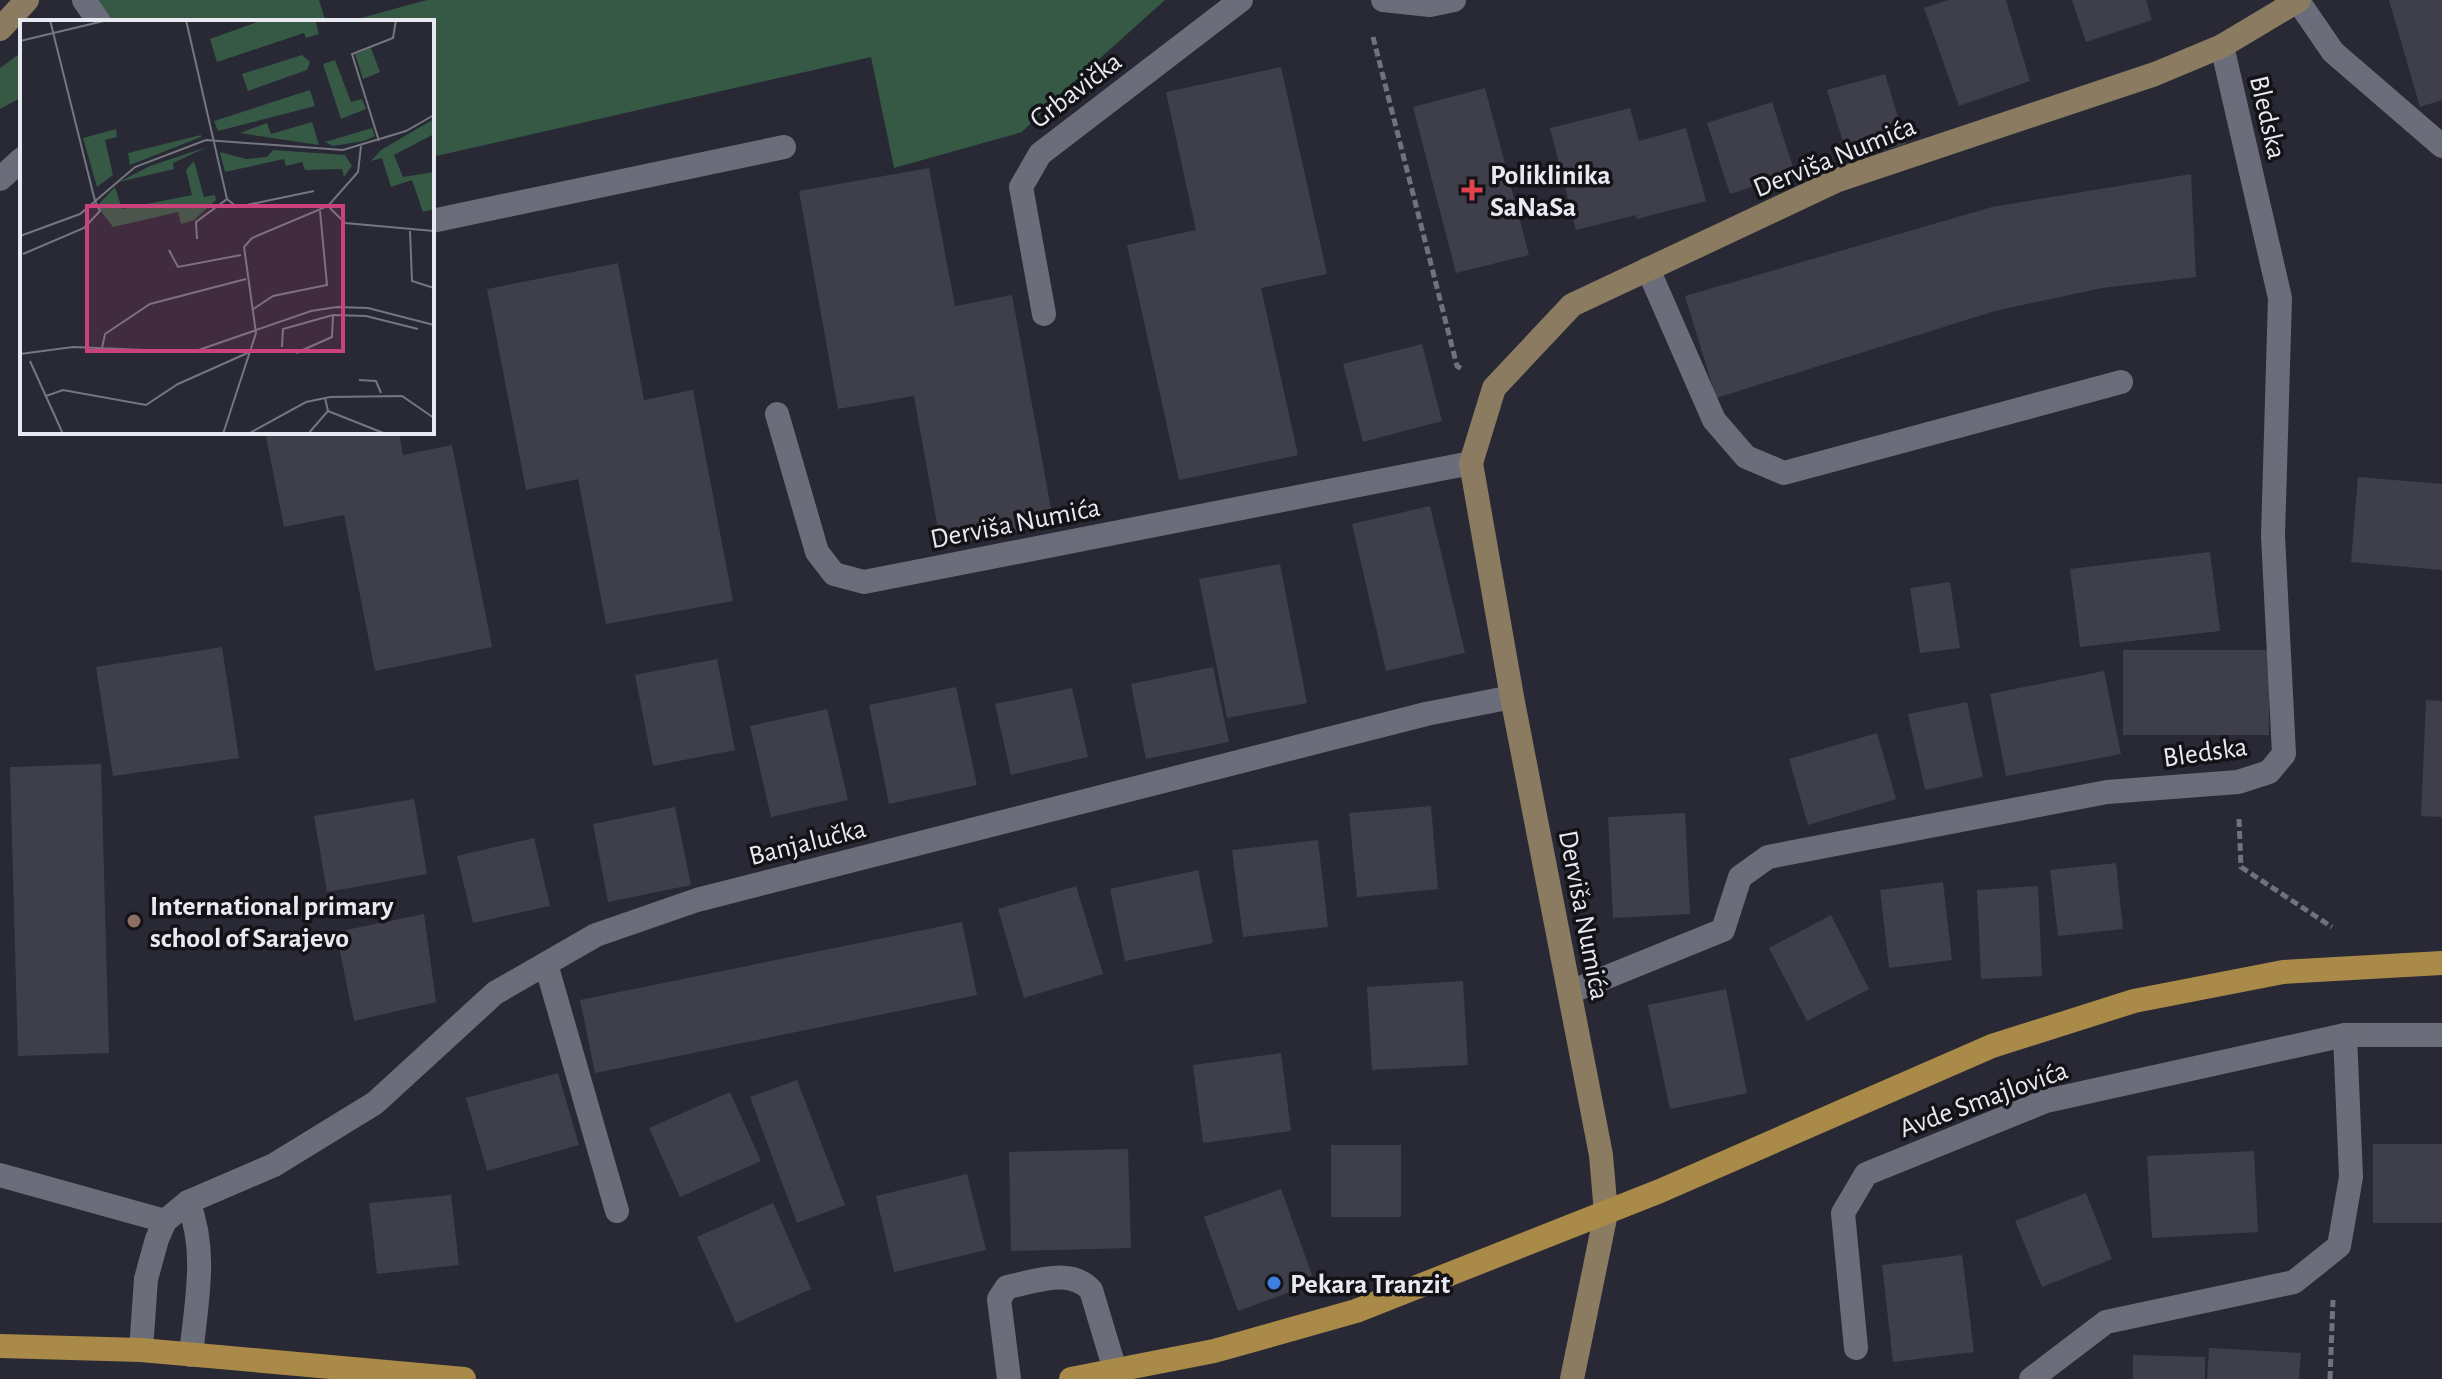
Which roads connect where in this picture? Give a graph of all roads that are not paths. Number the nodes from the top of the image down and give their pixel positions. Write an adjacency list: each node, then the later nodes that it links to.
1 (27, 0): 8 (main road)
2 (84, 0): 7 (street)
3 (1241, 0): 16 (street, Grbavička)
4 (1383, 0): 5 (street)
5 (1454, 0)
6 (2298, 0): 9 (main road, Derviša Numića); 10 (street)
7 (98, 20)
8 (0, 29)
9 (2222, 46): 15 (main road, Derviša Numića); 23 (street, Bledska)
10 (2442, 146)
11 (784, 147): 14 (street)
12 (20, 161): 13 (street)
13 (0, 179)
14 (434, 221)
15 (1648, 269): 17 (street); 19 (main road, Derviša Numića)
16 (1044, 314)
17 (2121, 382)
18 (777, 414): 19 (street, Derviša Numića)
19 (1471, 463): 20 (main road, Derviša Numića)
20 (1512, 697): 22 (street, Banjalučka); 23 (main road, Derviša Numića)
21 (2442, 963): 29 (main road)
22 (546, 964): 27 (street, Banjalučka); 28 (street)
23 (1570, 992): 29 (main road, Derviša Numića)
24 (2345, 1035): 25 (street, Avde Smajlovića); 32 (street, Avde Smajlovića); 40 (street)
25 (2442, 1035)
26 (0, 1175): 30 (street)
27 (188, 1202): 30 (street, Banjalučka); 34 (street)
28 (617, 1211)
29 (1606, 1213): 35 (main road); 39 (main road, Derviša Numića)
30 (165, 1221): 33 (street)
31 (0, 1346): 33 (main road)
32 (1856, 1348)
33 (141, 1350): 34 (main road)
34 (191, 1355): 36 (main road)
35 (1115, 1370): 37 (street); 38 (main road)
36 (464, 1379)
37 (1009, 1379)
38 (1071, 1379)
39 (1572, 1379)
40 (2031, 1379)

